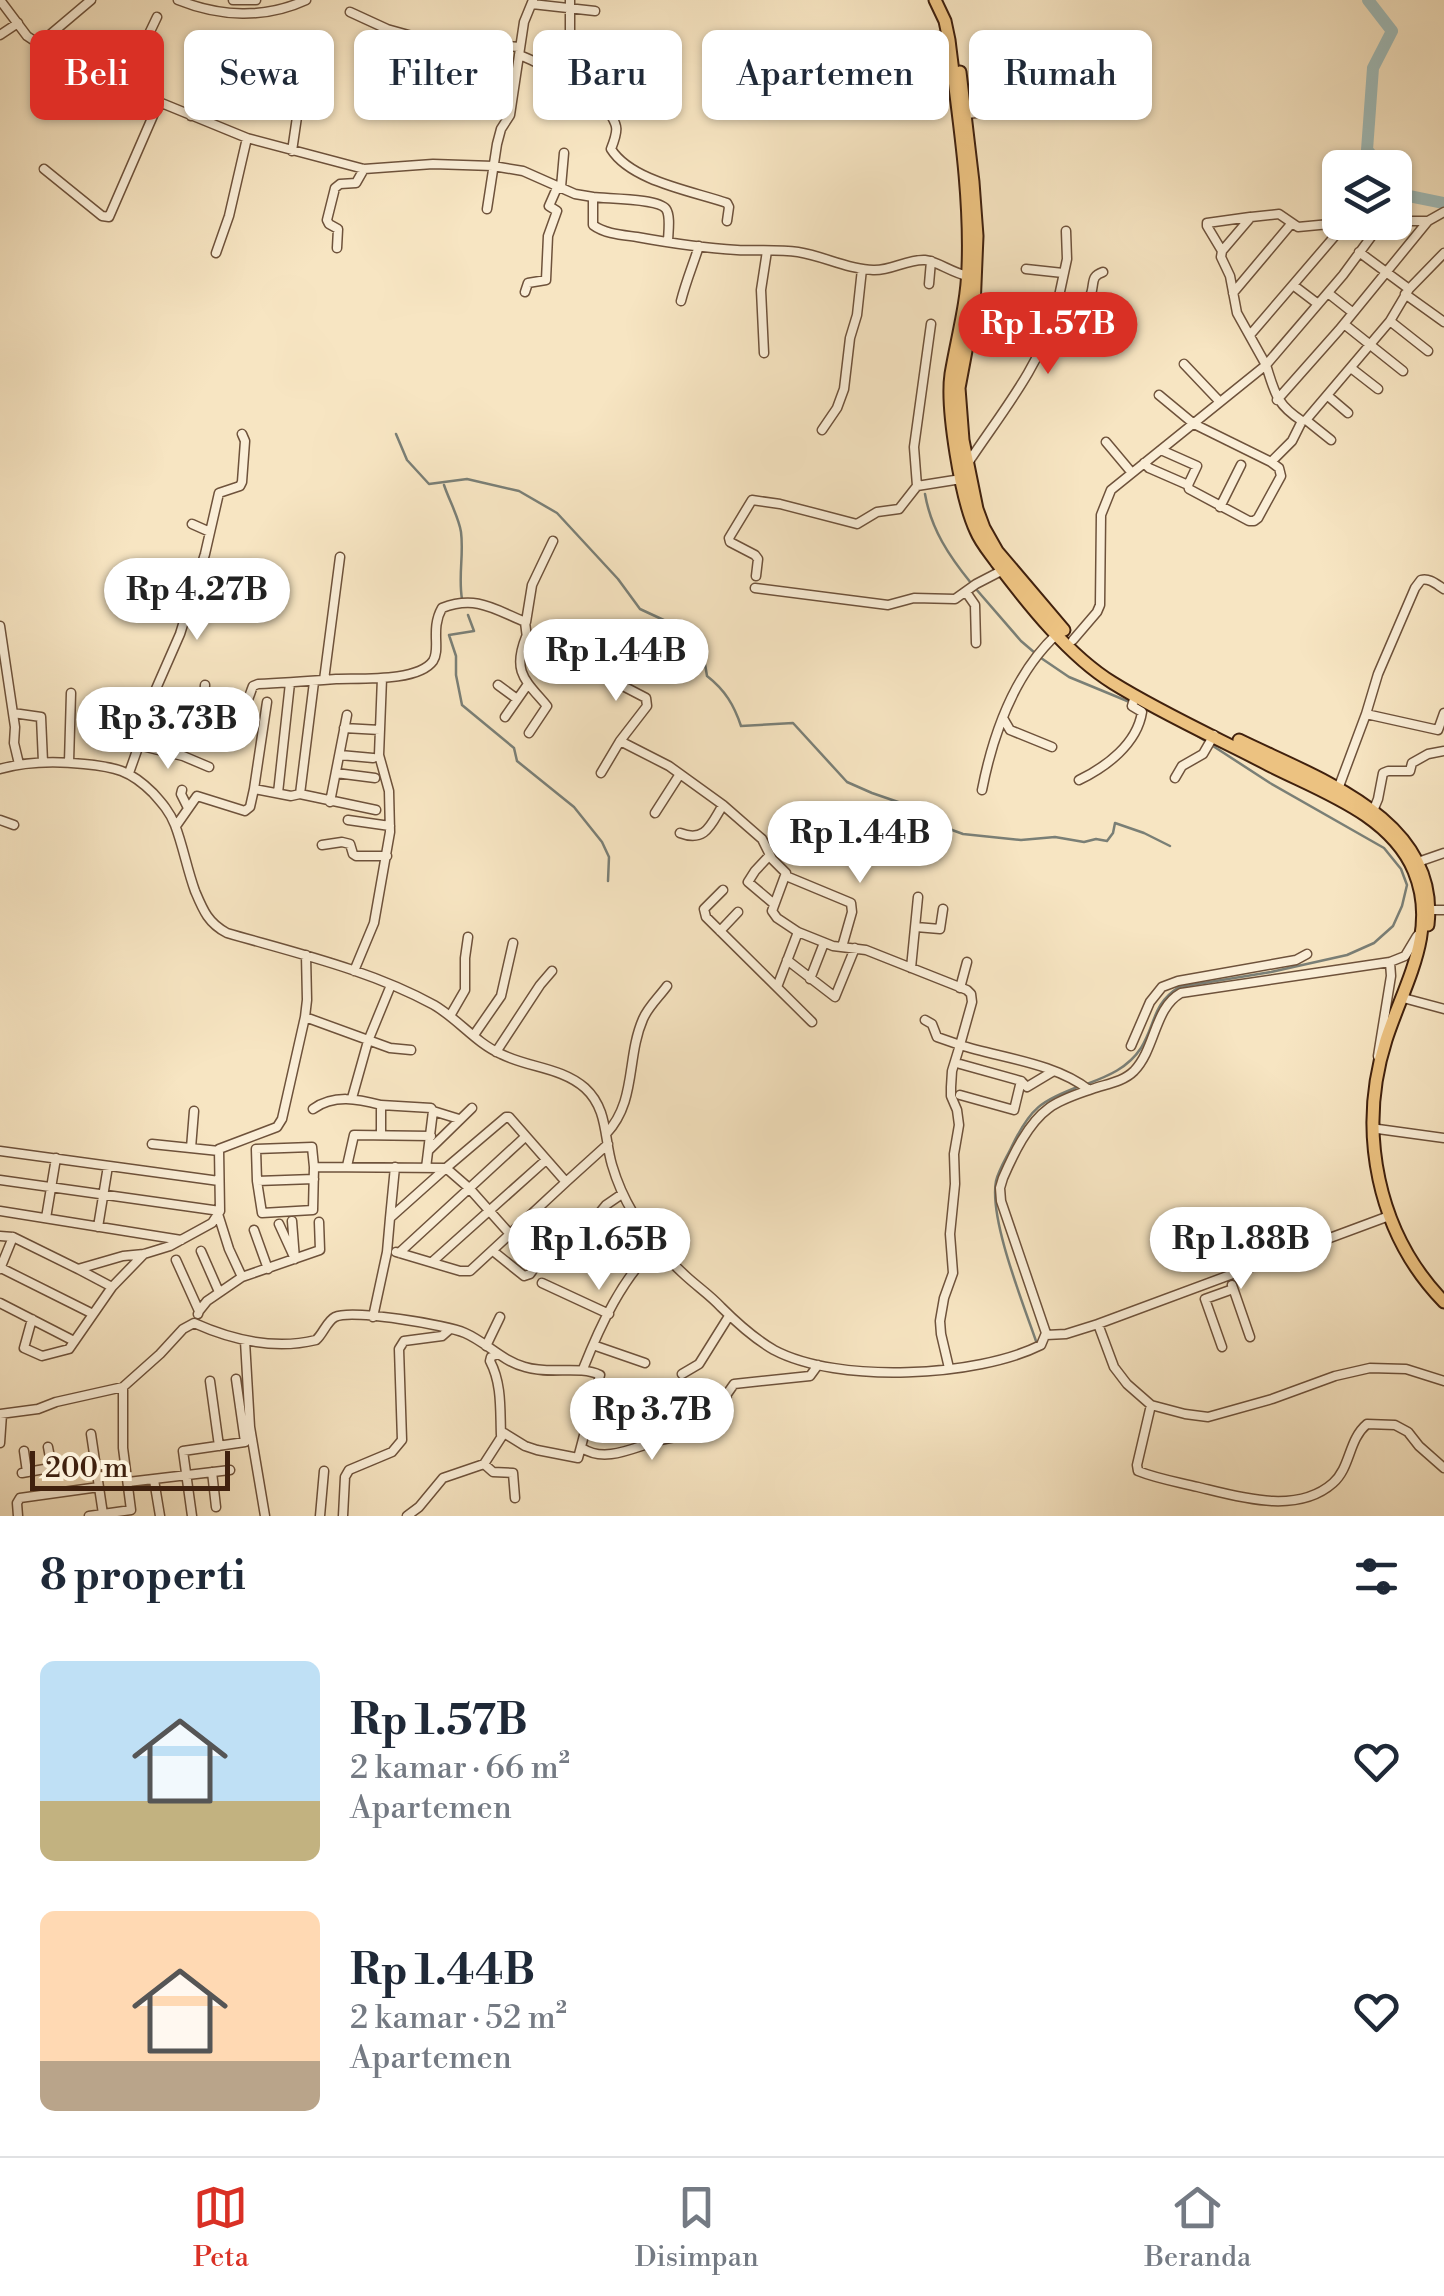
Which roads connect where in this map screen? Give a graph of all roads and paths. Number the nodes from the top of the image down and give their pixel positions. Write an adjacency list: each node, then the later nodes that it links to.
1 (0, 0): 14 (street)
2 (90, 0): 15 (street)
3 (178, 0): 6 (street)
4 (233, 0): 5 (street)
5 (256, 0)
6 (306, 0)
7 (935, 0): 62 (highway)
8 (943, 0): 22 (highway)
9 (533, 2): 10 (street); 20 (street)
10 (570, 4): 11 (street); 17 (street)
11 (595, 11)
12 (350, 12): 20 (street)
13 (157, 18): 16 (street)
14 (18, 23): 18 (street); 19 (street)
15 (56, 30)
16 (151, 30)
17 (570, 30)
18 (0, 35)
19 (30, 37)
20 (519, 51): 21 (street); 31 (street)
21 (533, 58)
22 (966, 114): 23 (street); 73 (highway)
23 (969, 114)
24 (151, 120): 32 (street)
25 (201, 120): 28 (street)
26 (297, 120): 29 (street)
27 (615, 120): 34 (street)
28 (247, 138): 29 (street); 55 (street)
29 (292, 152): 33 (street)
30 (564, 153): 35 (street)
31 (492, 166): 33 (street); 35 (street); 38 (street)
32 (44, 169)
33 (364, 169): 50 (street)
34 (656, 180): 37 (street); 41 (street)
35 (561, 187): 36 (street); 65 (street)
36 (593, 198): 37 (street); 48 (street)
37 (652, 202): 48 (street)
38 (487, 209)
39 (1251, 217): 42 (street); 52 (street); 52 (street)
40 (1436, 217): 44 (street); 60 (street)
41 (727, 221)
42 (1292, 224): 43 (street); 68 (street)
43 (1322, 225)
44 (1444, 229)
45 (1066, 231): 61 (street)
46 (1333, 240): 64 (street)
47 (1369, 240): 53 (street)
48 (668, 242): 49 (street)
49 (699, 246): 51 (street); 69 (street)
50 (336, 248)
51 (767, 251): 58 (street); 84 (street)
52 (1222, 252): 68 (street)
53 (1360, 252): 60 (street); 67 (street)
54 (1444, 252): 66 (street)
55 (216, 253)
56 (935, 263): 58 (street); 62 (street); 63 (street)
57 (1026, 268): 61 (street)
58 (862, 269): 97 (street)
59 (1103, 272): 72 (street)
60 (1386, 272): 66 (street); 74 (street)
61 (1064, 273): 71 (street)
62 (968, 276): 73 (highway)
63 (929, 284)
64 (1293, 285): 70 (street); 80 (street)
65 (525, 292)
66 (1407, 292): 76 (street); 77 (street)
67 (1328, 293): 70 (street); 74 (street)
68 (1232, 294): 80 (street)
69 (682, 301)
70 (1318, 304): 86 (street)
71 (1057, 306): 72 (street); 73 (street); 82 (street); 103 (street)
72 (1085, 307): 75 (street)
73 (969, 308): 103 (highway); 107 (highway)
74 (1352, 312): 79 (street)
75 (1103, 320)
76 (1390, 322): 81 (street); 83 (street)
77 (1444, 322)
78 (931, 324): 109 (street)
79 (1344, 324): 81 (street); 92 (street)
80 (1250, 336): 86 (street)
81 (1370, 346): 87 (street); 88 (street)
82 (1104, 350)
83 (1428, 350)
84 (764, 352)
85 (1184, 364): 93 (street)
86 (1266, 365): 92 (street); 93 (street)
87 (1351, 368): 89 (street); 91 (street)
88 (1403, 372)
89 (1378, 389)
90 (1159, 394): 96 (street)
91 (1328, 396): 94 (street); 95 (street)
92 (1277, 400): 95 (street)
93 (1220, 402): 96 (street)
94 (1348, 413)
95 (1304, 421): 99 (street); 102 (street)
96 (1194, 424): 101 (street); 102 (street)
97 (822, 430)
98 (242, 434): 112 (street)
99 (1331, 440)
100 (1106, 442): 106 (street)
101 (1161, 450): 104 (street); 108 (street)
102 (1271, 462): 110 (street)
103 (968, 463): 115 (highway)
104 (1144, 463): 106 (street); 108 (street)
105 (1241, 464): 110 (street)
106 (1132, 472): 124 (street)
107 (961, 479): 109 (street); 115 (highway)
108 (1188, 485): 110 (street)
109 (921, 486): 116 (street)
110 (1220, 506)
111 (192, 524): 112 (street)
112 (210, 532): 143 (street)
113 (553, 541): 120 (street)
114 (340, 557): 129 (street)
115 (1006, 568): 118 (street); 122 (highway); 124 (highway)
116 (756, 576)
117 (755, 588): 118 (street)
118 (971, 588): 125 (street)
119 (1444, 589): 141 (street)
120 (526, 622): 123 (street); 127 (street)
121 (0, 626): 138 (street)
122 (1057, 634): 136 (highway); 146 (street)
123 (526, 636): 128 (street); 131 (street)
124 (1072, 640): 159 (highway)
125 (976, 643)
126 (622, 652): 128 (street)
127 (382, 678): 129 (street); 148 (street)
128 (608, 678): 153 (street)
129 (319, 681): 130 (street); 151 (street)
130 (290, 683): 144 (street); 150 (street)
131 (528, 684): 135 (street); 149 (street)
132 (206, 685): 144 (street)
133 (498, 685): 135 (street)
134 (71, 693): 161 (street)
135 (518, 699): 145 (street)
136 (1133, 701): 152 (highway); 171 (street)
137 (267, 702): 172 (street)
138 (13, 713): 160 (street); 162 (street)
139 (1444, 713): 141 (street)
140 (108, 714): 143 (street)
141 (1366, 714): 173 (street)
142 (346, 715): 147 (street)
143 (148, 717): 144 (street); 154 (street)
144 (204, 717)
145 (505, 717)
146 (1003, 718): 155 (street); 175 (street)
147 (344, 728): 148 (street); 157 (street)
148 (380, 730): 188 (street)
149 (529, 733)
150 (284, 736): 151 (street); 176 (street)
151 (308, 740): 177 (street)
152 (1211, 741): 159 (highway); 170 (street)
153 (620, 742): 167 (street); 168 (street)
154 (138, 745): 163 (street); 165 (street)
155 (1052, 747)
156 (1444, 752): 182 (street)
157 (340, 755): 158 (street); 166 (street)
158 (373, 758)
159 (1272, 761): 173 (highway); 202 (highway)
160 (43, 762): 161 (street); 162 (street)
161 (69, 762): 165 (street)
162 (19, 764): 164 (street)
163 (209, 767)
164 (0, 769)
165 (129, 773): 187 (street)
166 (336, 773): 169 (street); 178 (street)
167 (600, 773)
168 (680, 774): 179 (street); 183 (street)
169 (374, 778)
170 (1175, 778)
171 (1079, 780)
172 (254, 789): 176 (street); 180 (street)
173 (1338, 789): 182 (highway)
174 (182, 790): 180 (street)
175 (982, 790)
176 (278, 793): 177 (street)
177 (300, 794): 178 (street)
178 (330, 802): 181 (street)
179 (723, 805): 189 (street); 193 (street)
180 (188, 808): 187 (street)
181 (376, 810)
182 (1373, 811): 194 (highway)
183 (654, 813)
184 (0, 820): 186 (street)
185 (348, 820): 188 (street)
186 (14, 826)
187 (176, 826): 212 (street)
188 (390, 826): 192 (street)
189 (680, 833)
190 (322, 845): 192 (street)
191 (1444, 853): 194 (street)
192 (388, 856): 219 (street)
193 (770, 856): 195 (street); 198 (street)
194 (1418, 862): 202 (highway)
195 (786, 876): 198 (street); 209 (street)
196 (723, 890): 204 (street)
197 (918, 897): 203 (street)
198 (774, 904): 205 (street)
199 (943, 909): 203 (street)
200 (1444, 910): 202 (street)
201 (738, 912): 204 (street)
202 (1426, 915): 215 (street); 226 (highway); 240 (highway)
203 (916, 927): 217 (street)
204 (720, 931): 224 (street)
205 (798, 932): 208 (street); 213 (street)
206 (468, 937): 229 (street)
207 (513, 943): 232 (street)
208 (824, 943): 209 (street); 221 (street)
209 (842, 946): 210 (street)
210 (855, 948): 217 (street); 221 (street)
211 (1307, 954): 216 (street)
212 (306, 956): 219 (street); 228 (street)
213 (787, 960): 221 (street); 224 (street)
214 (967, 962): 225 (street)
215 (1390, 962): 220 (street); 240 (street)
216 (1274, 964): 220 (street); 235 (street)
217 (910, 968): 225 (street)
218 (552, 970): 237 (street)
219 (354, 971): 222 (street)
220 (1277, 978): 242 (street)
221 (810, 979)
222 (391, 985): 229 (street); 233 (street)
223 (667, 986): 256 (street)
224 (777, 987): 231 (street)
225 (960, 988): 234 (street)
226 (1407, 999): 227 (street); 251 (highway)
227 (1444, 1009)
228 (305, 1016): 233 (street); 261 (street)
229 (450, 1016): 232 (street)
230 (925, 1020): 234 (street)
231 (812, 1022)
232 (474, 1034): 237 (street)
233 (368, 1040): 236 (street); 244 (street)
234 (960, 1045): 239 (street); 337 (street)
235 (1131, 1046)
236 (411, 1050)
237 (496, 1052): 256 (street)
238 (960, 1064): 241 (street)
239 (1053, 1071): 241 (street); 242 (street)
240 (1377, 1072): 282 (highway)
241 (1021, 1081): 243 (street)
242 (1089, 1090): 327 (street)
243 (960, 1096)
244 (352, 1098): 245 (street); 247 (street)
245 (382, 1105): 249 (street); 252 (street)
246 (472, 1108): 250 (street)
247 (313, 1109)
248 (194, 1111): 258 (street)
249 (433, 1111): 250 (street); 253 (street)
250 (459, 1119): 260 (street)
251 (1378, 1129): 255 (street); 314 (highway)
252 (381, 1135): 253 (street); 265 (street)
253 (431, 1136): 260 (street)
254 (526, 1137): 263 (street); 269 (street); 276 (street)
255 (1444, 1138)
256 (607, 1139): 274 (street); 277 (street)
257 (152, 1144): 258 (street)
258 (191, 1148): 261 (street)
259 (0, 1150): 262 (street)
260 (429, 1150): 268 (street)
261 (219, 1151): 272 (street)
262 (56, 1158): 264 (street); 275 (street)
263 (546, 1160): 274 (street); 281 (street)
264 (108, 1166): 272 (street); 278 (street)
265 (346, 1166): 266 (street); 267 (street)
266 (314, 1167): 270 (street); 273 (street)
267 (394, 1167): 268 (street); 284 (street)
268 (426, 1168): 269 (street)
269 (446, 1168): 276 (street); 284 (street)
270 (314, 1179): 273 (street); 273 (street)
271 (0, 1180): 275 (street)
272 (219, 1181): 280 (street)
273 (257, 1181)
274 (566, 1182): 291 (street)
275 (51, 1188): 278 (street); 283 (street)
276 (469, 1188): 281 (street); 299 (street)
277 (622, 1194): 289 (street); 295 (street)
278 (102, 1195): 280 (street); 288 (street)
279 (0, 1210): 283 (street)
280 (219, 1212): 294 (street); 309 (street)
281 (490, 1212): 291 (street); 303 (street)
282 (1389, 1216): 308 (street); 315 (highway)
283 (46, 1218): 288 (street)
284 (390, 1218): 298 (street)
285 (292, 1222): 301 (street)
286 (319, 1222): 301 (street)
287 (279, 1224): 301 (street)
288 (98, 1227): 294 (street)
289 (539, 1228)
290 (254, 1230): 307 (street)
291 (510, 1234): 297 (street)
292 (0, 1236): 293 (street)
293 (14, 1237): 305 (street); 306 (street)
294 (181, 1240): 300 (street)
295 (657, 1246): 319 (street); 320 (street)
296 (200, 1250): 313 (street)
297 (492, 1250): 303 (street); 304 (street)
298 (387, 1252): 299 (street); 321 (street)
299 (399, 1252): 303 (street)
300 (144, 1254): 306 (street); 311 (street)
301 (295, 1259): 307 (street)
302 (176, 1260): 317 (street)
303 (432, 1262)
304 (538, 1262)
305 (0, 1268): 318 (street)
306 (78, 1269): 311 (street)
307 (268, 1269): 309 (street)
308 (1228, 1276): 312 (street); 325 (street)
309 (242, 1278): 313 (street)
310 (542, 1283): 319 (street)
311 (112, 1288): 318 (street)
312 (1233, 1289): 328 (street); 333 (street)
313 (219, 1292): 317 (street)
314 (1444, 1294)
315 (1444, 1302)
316 (0, 1303): 323 (street)
317 (199, 1311): 324 (street)
318 (94, 1314): 329 (street)
319 (609, 1314): 331 (street)
320 (729, 1316): 336 (street); 339 (street)
321 (373, 1317): 326 (street); 330 (street)
322 (500, 1317): 332 (street)
323 (32, 1319): 329 (street); 329 (street)
324 (194, 1323): 330 (street); 344 (street)
325 (1098, 1324): 327 (street); 346 (street)
326 (450, 1328): 332 (street); 378 (street)
327 (1046, 1335): 337 (street)
328 (1250, 1336)
329 (74, 1341)
330 (245, 1341): 376 (street)
331 (593, 1345): 335 (street); 338 (street)
332 (486, 1346): 334 (street)
333 (1222, 1348)
334 (497, 1354): 338 (street); 351 (street)
335 (645, 1363)
336 (818, 1365): 337 (street); 347 (street)
337 (949, 1368)
338 (583, 1369): 343 (street)
339 (682, 1374)
340 (236, 1379): 353 (street)
341 (210, 1381): 353 (street)
342 (1444, 1381): 346 (street)
343 (597, 1386): 345 (street); 355 (street)
344 (123, 1387): 348 (street); 366 (street)
345 (638, 1394)
346 (1151, 1405): 360 (street)
347 (725, 1412)
348 (1, 1414): 352 (street)
349 (715, 1428): 355 (street)
350 (91, 1434): 357 (street)
351 (501, 1435): 355 (street); 358 (street)
352 (0, 1443)
353 (218, 1446): 364 (street)
354 (48, 1447): 359 (street)
355 (582, 1448)
356 (24, 1451): 359 (street)
357 (95, 1460): 359 (street); 367 (street)
358 (484, 1464): 368 (street); 379 (street)
359 (52, 1468)
360 (1444, 1468)
361 (230, 1470): 363 (street)
362 (324, 1471): 377 (street)
363 (212, 1472): 364 (street); 369 (street)
364 (187, 1476): 365 (street); 375 (street)
365 (154, 1480): 366 (street); 374 (street)
366 (128, 1482): 370 (street)
367 (99, 1487): 371 (street); 372 (street)
368 (515, 1498)
369 (216, 1507)
370 (132, 1513): 371 (street)
371 (104, 1514): 373 (street)
372 (18, 1516)
373 (89, 1516)
374 (160, 1516)
375 (192, 1516)
376 (265, 1516)
377 (320, 1516)
378 (344, 1516)
379 (407, 1516)

